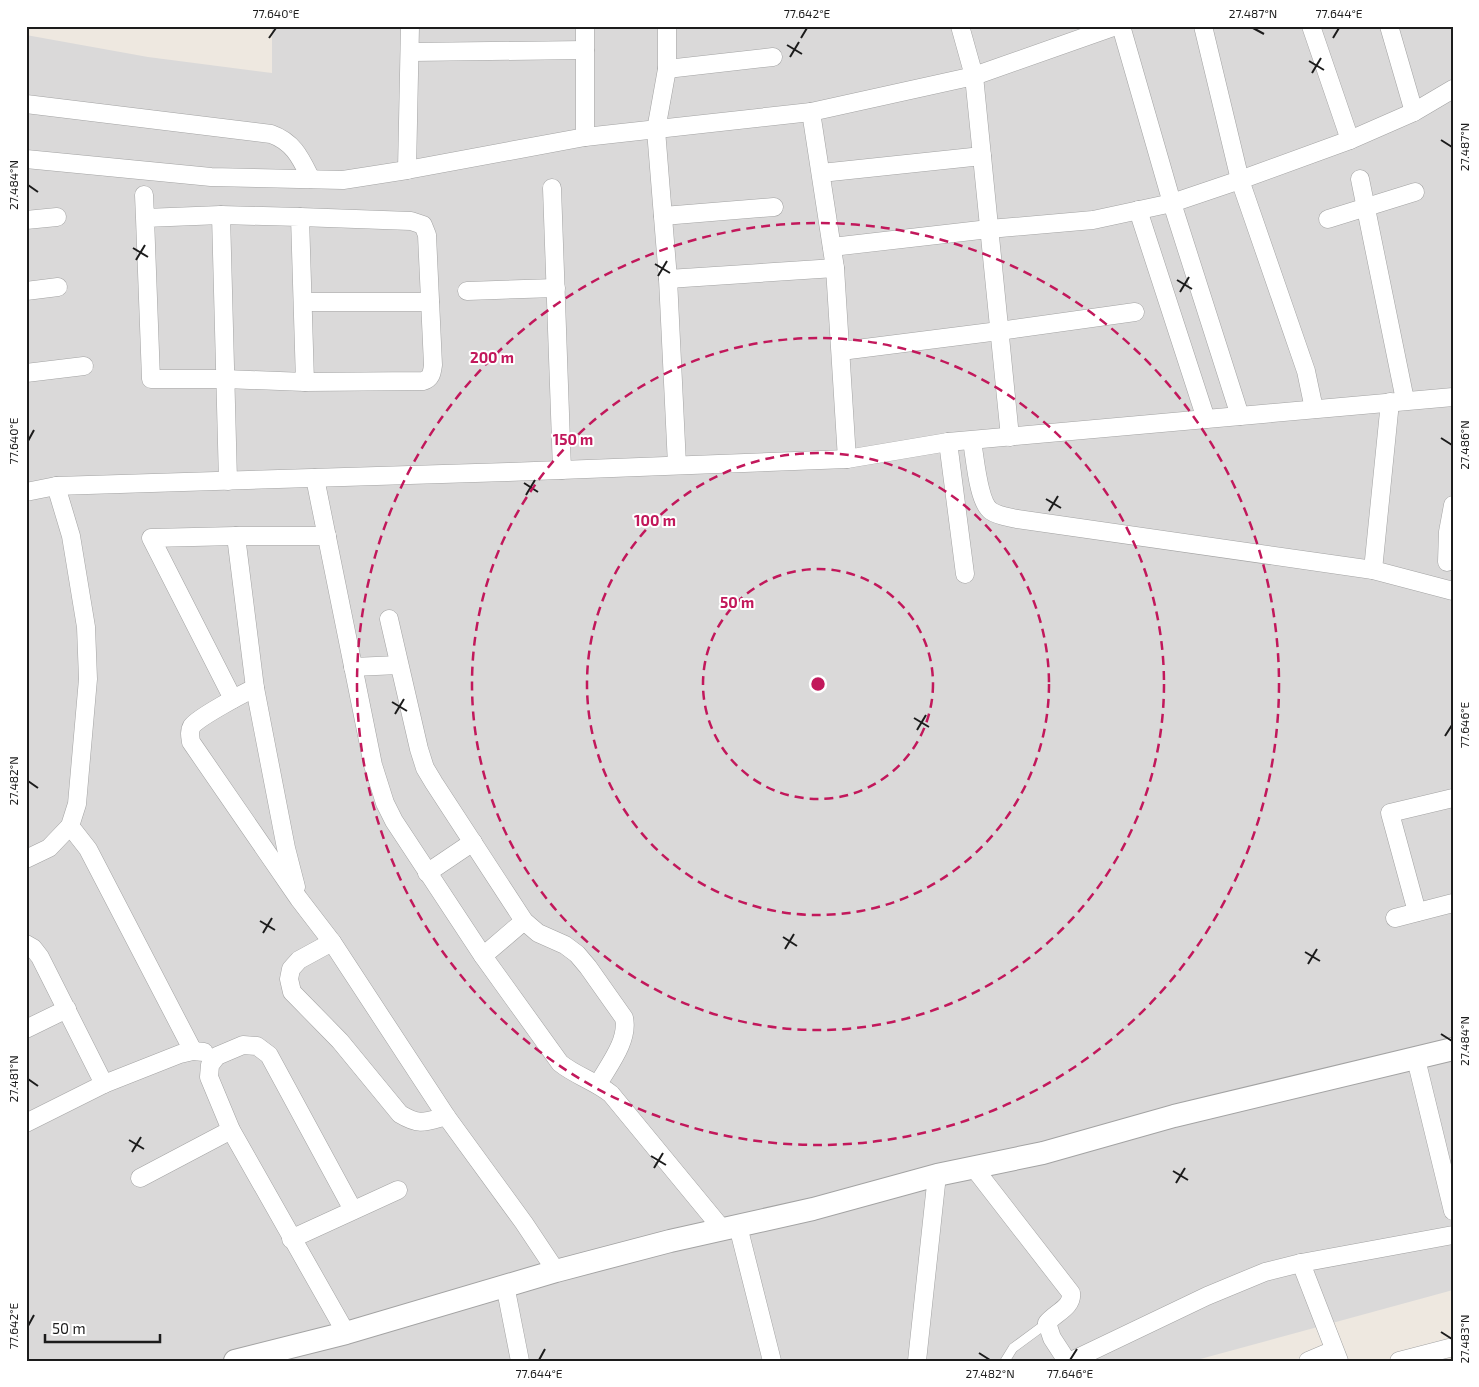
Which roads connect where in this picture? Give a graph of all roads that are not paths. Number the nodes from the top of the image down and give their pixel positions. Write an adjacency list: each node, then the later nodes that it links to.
1 (410, 26): 11 (street)
2 (585, 26): 10 (street)
3 (667, 26): 13 (street)
4 (960, 26): 14 (street)
5 (1120, 26): 32 (street)
6 (1203, 26): 28 (street)
7 (1311, 26): 21 (street)
8 (1389, 26): 18 (street)
9 (1107, 28): 14 (street)
10 (585, 50): 11 (street); 20 (street)
11 (411, 52): 24 (street)
12 (772, 57): 13 (street)
13 (667, 69): 19 (street)
14 (974, 76): 17 (street); 22 (street)
15 (1453, 89): 18 (street)
16 (26, 104): 26 (street)
17 (811, 112): 19 (street); 25 (street)
18 (1414, 112): 21 (street)
19 (656, 130): 20 (street); 37 (street)
20 (585, 137): 24 (street)
21 (1350, 140): 28 (street)
22 (982, 156): 25 (street); 43 (street)
23 (26, 158): 26 (street)
24 (407, 170): 26 (street)
25 (821, 173): 44 (street)
26 (311, 179)
27 (1360, 179): 34 (street)
28 (1240, 180): 32 (street); 62 (street)
29 (552, 188): 48 (street)
30 (1415, 192): 34 (street)
31 (144, 195): 40 (street)
32 (1172, 203): 35 (street); 63 (street)
33 (774, 207): 37 (street)
34 (1366, 207): 41 (street); 61 (street)
35 (1138, 210): 43 (street); 64 (street)
36 (221, 215): 39 (street); 40 (street); 58 (street)
37 (663, 216): 46 (street)
38 (57, 217): 42 (street)
39 (300, 217): 51 (street); 52 (street)
40 (145, 218): 58 (street)
41 (1328, 219)
42 (26, 220)
43 (989, 230): 44 (street); 54 (street)
44 (832, 247): 45 (street)
45 (835, 268): 46 (street); 55 (street)
46 (668, 279): 69 (street)
47 (58, 288): 49 (street)
48 (556, 288): 50 (street); 70 (street)
49 (26, 291)
50 (467, 291)
51 (303, 302): 52 (street); 59 (street)
52 (430, 302): 59 (street)
53 (1135, 312): 54 (street)
54 (999, 331): 55 (street); 65 (street)
55 (840, 351): 68 (street)
56 (84, 366): 57 (street)
57 (26, 373)
58 (225, 379): 59 (street); 72 (street)
59 (305, 382)
60 (1453, 397): 61 (street)
61 (1397, 401): 62 (street); 80 (street)
62 (1314, 409): 63 (street)
63 (1240, 416): 64 (street)
64 (1206, 419): 65 (street)
65 (1010, 437): 66 (street)
66 (972, 441): 67 (street); 80 (street)
67 (948, 442): 68 (street); 81 (street)
68 (847, 459): 69 (street)
69 (677, 465): 70 (street)
70 (562, 470): 71 (street)
71 (315, 478): 72 (street); 78 (street)
72 (228, 481): 73 (street)
73 (56, 486): 74 (street); 89 (street)
74 (26, 492)
75 (1453, 505): 76 (street)
76 (1450, 533): 79 (street)
77 (236, 536): 78 (street); 86 (street); 87 (street)
78 (327, 536): 85 (street)
79 (1447, 562)
80 (1373, 570): 82 (street)
81 (965, 574)
82 (1453, 591)
83 (389, 619): 84 (street)
84 (399, 665): 85 (street); 90 (street)
85 (353, 667): 92 (street)
86 (255, 688): 87 (street); 93 (street)
87 (233, 699): 93 (street)
88 (1453, 798): 95 (street)
89 (70, 826): 91 (street); 104 (street)
90 (473, 842): 92 (street); 97 (street)
91 (26, 859)
92 (427, 873): 100 (street)
93 (300, 899): 98 (street)
94 (1453, 903): 95 (street)
95 (1417, 912): 96 (street)
96 (1395, 918)
97 (524, 921): 100 (street); 108 (street)
98 (332, 942): 109 (street); 109 (street)
99 (26, 944): 101 (street)
100 (483, 956): 108 (street)
101 (67, 1009): 102 (street); 107 (street)
102 (26, 1029)
103 (1453, 1049): 106 (street)
104 (193, 1051): 105 (street); 107 (street)
105 (217, 1056): 111 (street); 116 (street)
106 (1416, 1059): 112 (street); 117 (street)
107 (104, 1084): 110 (street)
108 (598, 1084): 118 (street)
109 (446, 1116): 122 (street)
110 (26, 1123)
111 (231, 1130): 114 (street); 120 (street)
112 (974, 1168): 113 (street); 124 (street)
113 (937, 1175): 118 (street); 131 (street)
114 (140, 1178)
115 (398, 1190): 116 (street)
116 (353, 1210): 120 (street)
117 (1453, 1211)
118 (730, 1228): 122 (street); 130 (street)
119 (1453, 1235): 121 (street)
120 (291, 1239): 125 (street)
121 (1301, 1263): 127 (street); 134 (street)
122 (556, 1271): 123 (street)
123 (505, 1286): 125 (street); 129 (street)
124 (1047, 1323): 132 (lane); 133 (street)
125 (346, 1333): 128 (street)
126 (1453, 1347): 136 (street)
127 (1337, 1355): 135 (street)
128 (235, 1361)
129 (520, 1361)
130 (772, 1361)
131 (916, 1361)
132 (1005, 1361)
133 (1067, 1361)
134 (1071, 1361)
135 (1308, 1361)
136 (1400, 1361)

